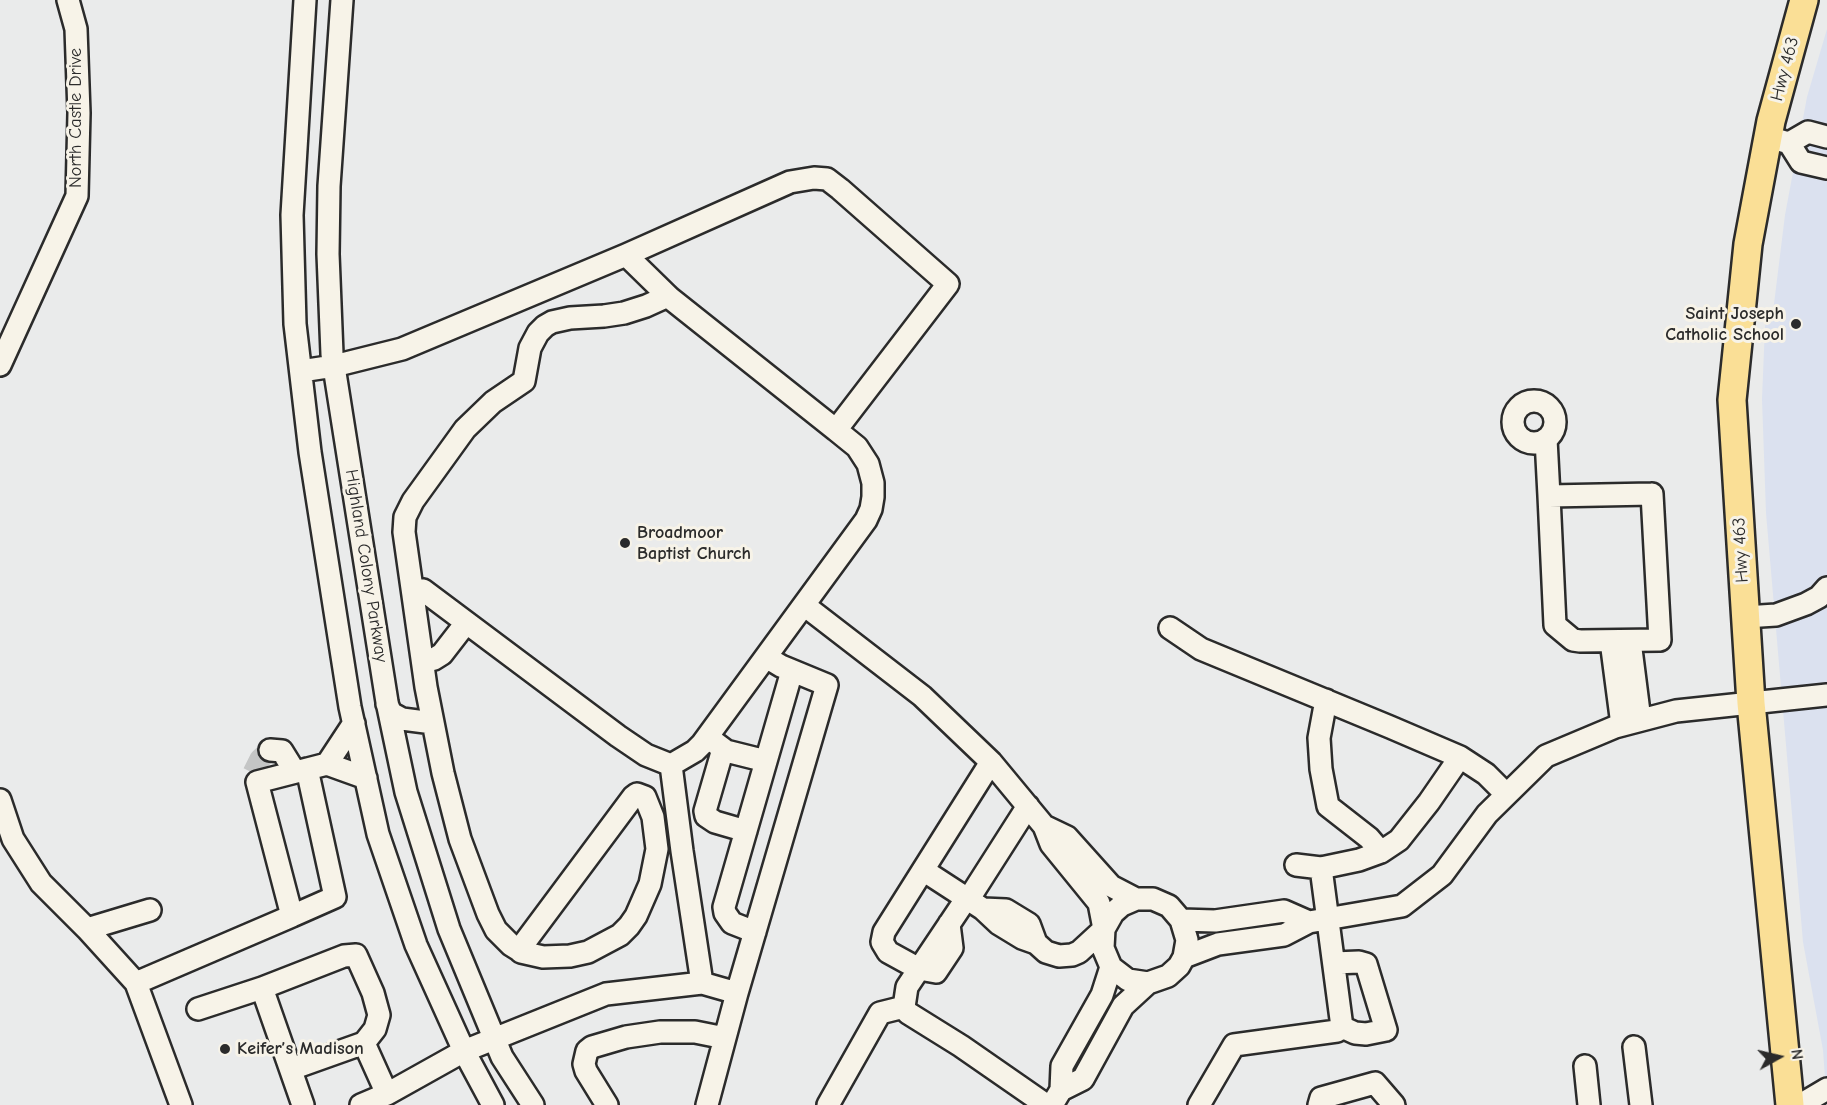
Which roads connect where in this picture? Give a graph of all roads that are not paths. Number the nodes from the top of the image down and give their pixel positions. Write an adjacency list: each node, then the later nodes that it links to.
1 (68, 0): 10 (street, North Castle Drive)
2 (305, 0): 12 (street, Highland Colony Parkway)
3 (342, 0): 11 (street, Highland Colony Parkway)
4 (1804, 0): 6 (main road, Hwy 463)
5 (1827, 136): 6 (street)
6 (1779, 140): 7 (street); 19 (main road, Hwy 463)
7 (1827, 168)
8 (626, 255): 9 (street); 11 (street); 13 (street)
9 (668, 296): 13 (street); 17 (street)
10 (0, 366)
11 (334, 366): 12 (street); 29 (street, Highland Colony Parkway)
12 (301, 371): 30 (street, Highland Colony Parkway)
13 (836, 429): 18 (street)
14 (1546, 439): 15 (street)
15 (1549, 496): 22 (street); 22 (street)
16 (1827, 588): 19 (street)
17 (412, 589): 20 (street); 24 (street)
18 (804, 605): 23 (street); 37 (street)
19 (1745, 617): 28 (main road, Hwy 463)
20 (466, 622): 24 (street); 38 (street)
21 (1170, 628): 27 (street)
22 (1620, 641): 32 (street)
23 (766, 657): 25 (street); 33 (street)
24 (423, 662): 31 (street)
25 (792, 670): 36 (street); 58 (street)
26 (1827, 695): 28 (street)
27 (1326, 700): 35 (street); 46 (street)
28 (1751, 703): 32 (street); 96 (main road, Hwy 463)
29 (387, 704): 31 (street); 73 (street, Highland Colony Parkway)
30 (354, 723): 39 (street); 40 (street, Highland Colony Parkway)
31 (433, 723): 59 (street)
32 (1631, 723): 41 (street)
33 (715, 743): 36 (street); 38 (street); 45 (street)
34 (270, 750): 39 (street)
35 (1460, 757): 41 (street); 46 (street)
36 (766, 761): 45 (street)
37 (992, 762): 43 (street); 49 (street)
38 (671, 765): 65 (street)
39 (310, 768): 40 (street); 53 (street); 53 (street)
40 (366, 778): 76 (street, Highland Colony Parkway)
41 (1506, 794): 55 (street)
42 (0, 800): 56 (street)
43 (1028, 806): 44 (street); 51 (street)
44 (1044, 826): 50 (street); 57 (street)
45 (746, 831): 58 (street)
46 (1381, 852): 48 (street)
47 (1296, 865): 48 (street)
48 (1322, 868): 55 (street)
49 (923, 870): 51 (street); 63 (street)
50 (1136, 899): 54 (street); 57 (street)
51 (972, 903): 57 (street); 63 (street)
52 (150, 910): 56 (street)
53 (292, 916): 64 (street)
54 (1181, 920): 55 (street); 60 (street)
55 (1318, 921): 60 (street); 61 (street)
56 (87, 929): 64 (street)
57 (1104, 929): 62 (street)
58 (755, 932): 68 (street)
59 (519, 950): 59 (street)
60 (1184, 957): 66 (street)
61 (1334, 963): 71 (street); 71 (street)
62 (1112, 967): 66 (street); 81 (street)
63 (919, 969): 69 (street)
64 (136, 983): 83 (street)
65 (702, 983): 68 (street); 73 (street)
66 (1148, 983): 81 (street)
67 (262, 988): 70 (street); 74 (street); 78 (street)
68 (737, 993): 72 (street)
69 (904, 1007): 90 (street); 91 (street)
70 (198, 1008)
71 (1342, 1027): 82 (street)
72 (725, 1038): 88 (street); 89 (street)
73 (494, 1039): 76 (street); 87 (street, Highland Colony Parkway)
74 (363, 1043): 78 (street); 80 (street)
75 (1634, 1047): 95 (street)
76 (464, 1051): 80 (street); 86 (street, Highland Colony Parkway)
77 (1585, 1066): 94 (street)
78 (291, 1070): 84 (street)
79 (1827, 1089): 97 (street)
80 (387, 1094): 85 (street)
81 (1057, 1097)
82 (1208, 1102)
83 (181, 1105)
84 (303, 1105)
85 (361, 1105)
86 (493, 1105)
87 (533, 1105)
88 (607, 1105)
89 (706, 1105)
90 (828, 1105)
91 (1046, 1105)
92 (1319, 1105): 93 (street)
93 (1394, 1105)
94 (1589, 1105)
95 (1641, 1105)
96 (1790, 1105)
97 (1800, 1105)

